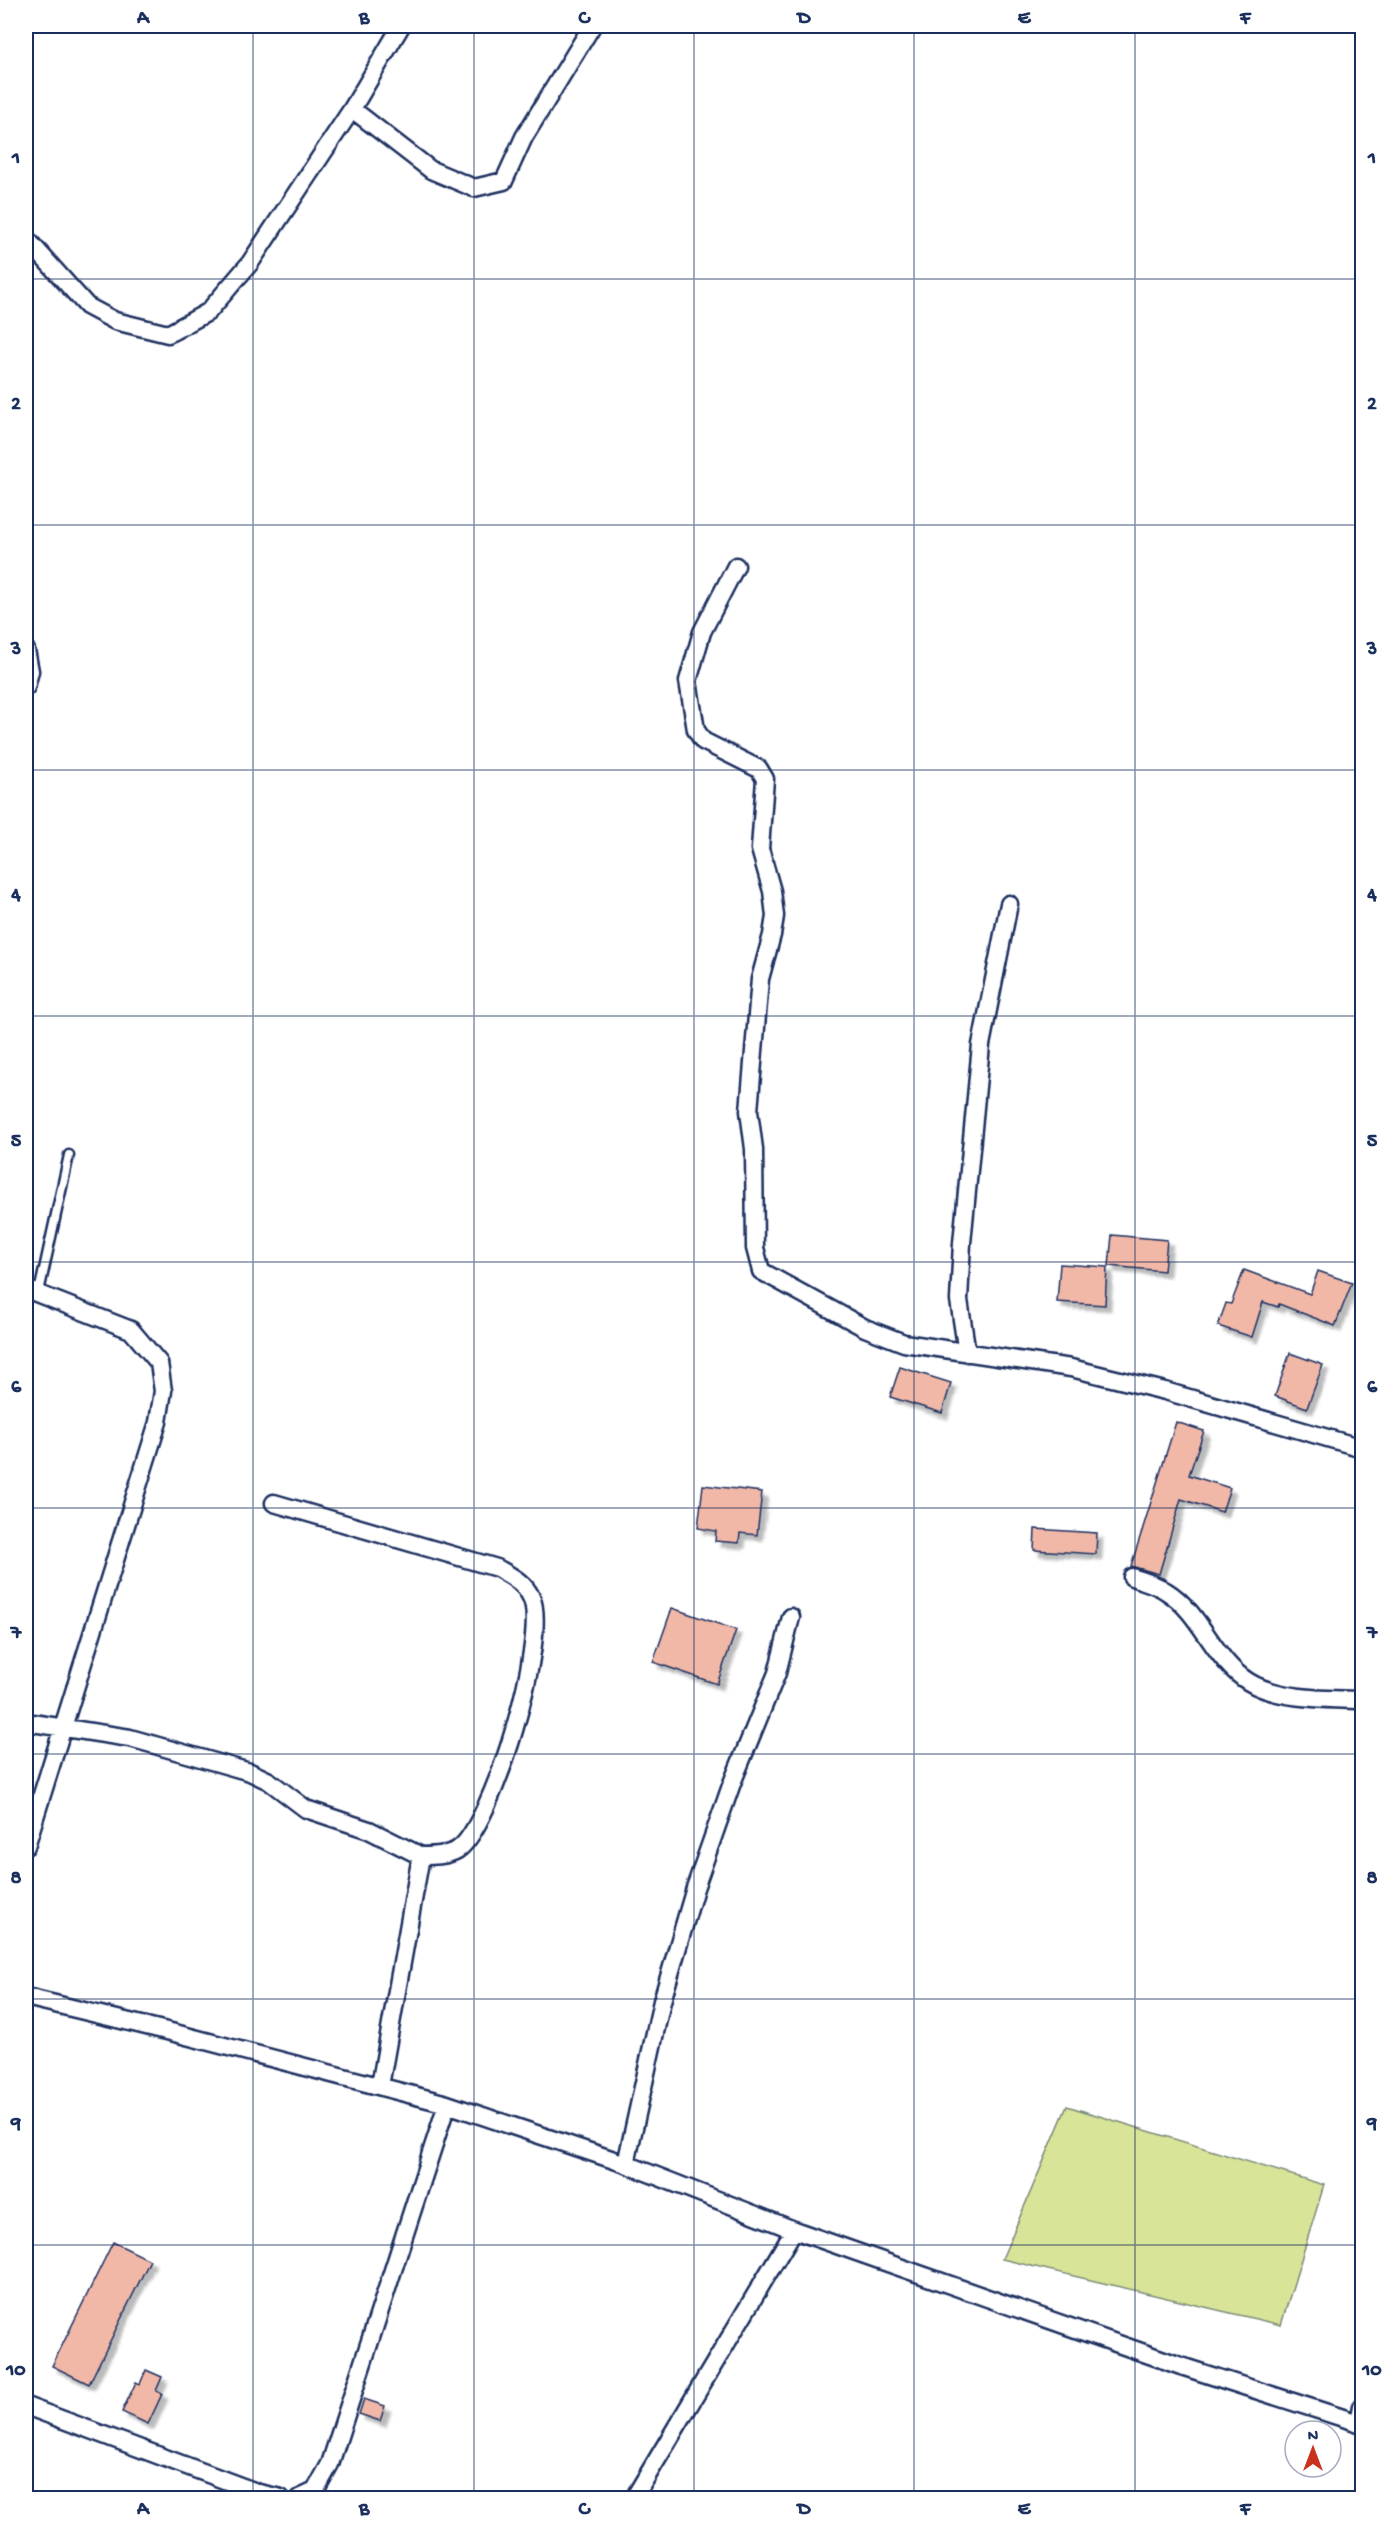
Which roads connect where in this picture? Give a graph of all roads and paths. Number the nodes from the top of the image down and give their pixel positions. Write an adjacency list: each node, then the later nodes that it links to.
1 (401, 26): 3 (street)
2 (592, 26): 3 (street)
3 (352, 109): 4 (street)
4 (26, 238)
5 (736, 566): 11 (street)
6 (26, 650): 7 (street)
7 (26, 687)
8 (1009, 904): 11 (street)
9 (69, 1155): 10 (lane)
10 (32, 1290): 18 (street)
11 (967, 1353): 12 (street)
12 (1362, 1448)
13 (274, 1503): 20 (street)
14 (1132, 1577): 16 (street)
15 (791, 1617): 24 (street)
16 (1362, 1700)
17 (26, 1722): 18 (street)
18 (60, 1730): 19 (street); 20 (street)
19 (26, 1846)
20 (421, 1856): 22 (street)
21 (26, 1997): 22 (street)
22 (380, 2086): 23 (street)
23 (447, 2104): 24 (street); 30 (street)
24 (626, 2164): 25 (street)
25 (794, 2230): 28 (street); 31 (street)
26 (26, 2406): 29 (street)
27 (1362, 2406): 28 (street)
28 (1361, 2423)
29 (281, 2499)
30 (300, 2499)
31 (633, 2499)

